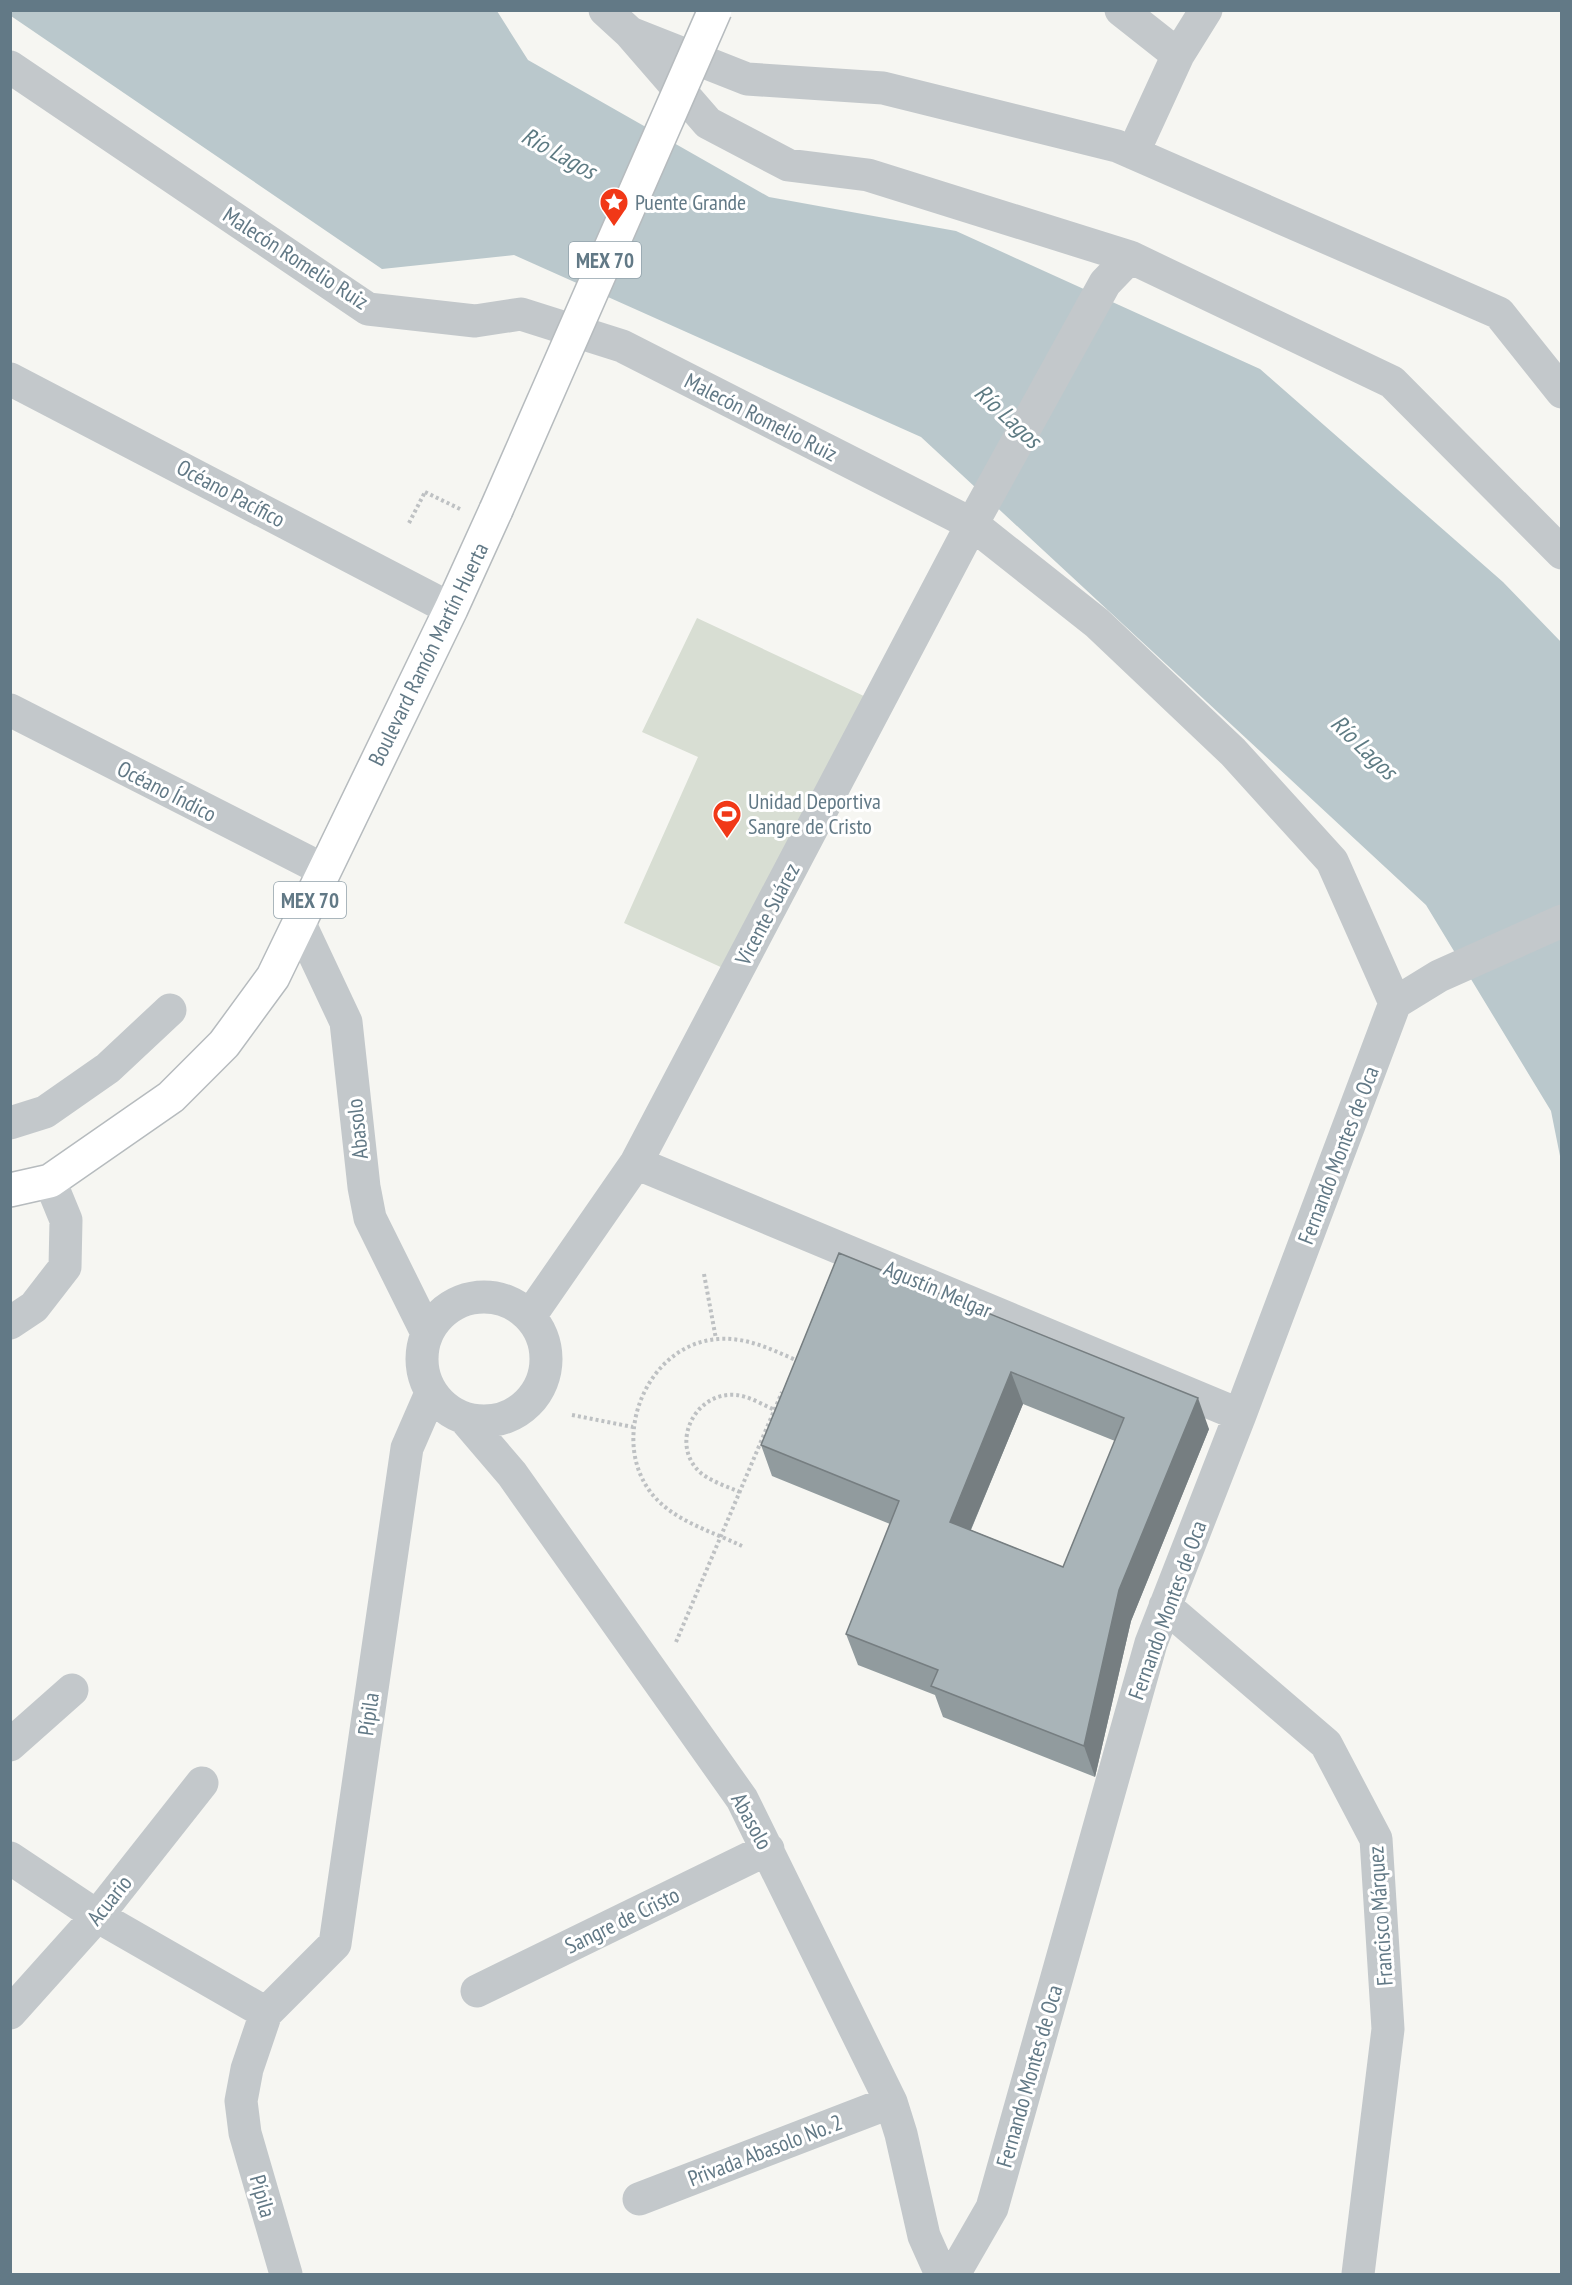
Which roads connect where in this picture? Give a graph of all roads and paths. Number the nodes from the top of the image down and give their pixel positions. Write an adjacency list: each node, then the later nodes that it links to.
1 (605, 10): 5 (street)
2 (715, 10): 16 (main road, Boulevard Ramón Martín Huerta / MEX 70, bridge)
3 (1120, 10): 6 (street)
4 (1206, 10): 6 (street)
5 (629, 32): 8 (street); 9 (street)
6 (1178, 55): 8 (street)
7 (10, 67): 13 (street, Malecón Romelio Ruiz)
8 (1133, 153): 11 (street)
9 (1130, 257): 13 (street, Vicente Suárez); 15 (street)
10 (10, 379): 16 (street, Océano Pacífico)
11 (1562, 392)
12 (425, 492): 14 (path)
13 (979, 512): 21 (street, Malecón Romelio Ruiz); 24 (street, Vicente Suárez)
14 (409, 523)
15 (1562, 553)
16 (451, 609): 18 (main road, Boulevard Ramón Martín Huerta / MEX 70)
17 (10, 710): 18 (street, Océano Índico)
18 (324, 870): 20 (main road, Boulevard Ramón Martín Huerta / MEX 70)
19 (1562, 921): 21 (street)
20 (299, 922): 25 (main road, Boulevard Ramón Martín Huerta / MEX 70); 30 (street, Abasolo)
21 (1395, 1003): 39 (street, Fernando Montes de Oca)
22 (170, 1010): 23 (street)
23 (10, 1123)
24 (636, 1163): 28 (street, Vicente Suárez); 39 (street, Agustín Melgar)
25 (50, 1181): 26 (main road, Boulevard Ramón Martín Huerta / MEX 70); 29 (street)
26 (10, 1190)
27 (704, 1274): 31 (path)
28 (530, 1316): 30 (street); 40 (street)
29 (10, 1323)
30 (427, 1334): 36 (street)
31 (716, 1339): 33 (path); 41 (path)
32 (801, 1349): 33 (path)
33 (796, 1360): 34 (path)
34 (792, 1370)
35 (783, 1390): 37 (path)
36 (431, 1393): 40 (street); 55 (street, Pípila)
37 (775, 1410): 42 (path); 42 (path)
38 (572, 1415): 41 (path)
39 (1240, 1415): 45 (street, Fernando Montes de Oca)
40 (465, 1419): 50 (street, Abasolo)
41 (633, 1427): 43 (path)
42 (740, 1492): 43 (path)
43 (721, 1536): 44 (path); 46 (path)
44 (742, 1546)
45 (1165, 1606): 60 (street, Fernando Montes de Oca); 61 (street, Francisco Márquez)
46 (687, 1617)
47 (72, 1690): 48 (street)
48 (10, 1745)
49 (202, 1783): 52 (street, Acuario)
50 (768, 1849): 53 (street, Sangre de Cristo); 56 (street, Abasolo)
51 (10, 1858): 52 (street)
52 (98, 1916): 54 (street, Acuario); 55 (street)
53 (477, 1991)
54 (10, 2013)
55 (266, 2013): 58 (street, Pípila)
56 (891, 2102): 57 (street, Privada Abasolo No. 2); 59 (street, Abasolo)
57 (639, 2199)
58 (286, 2274)
59 (941, 2274)
60 (954, 2274)
61 (1358, 2274)

